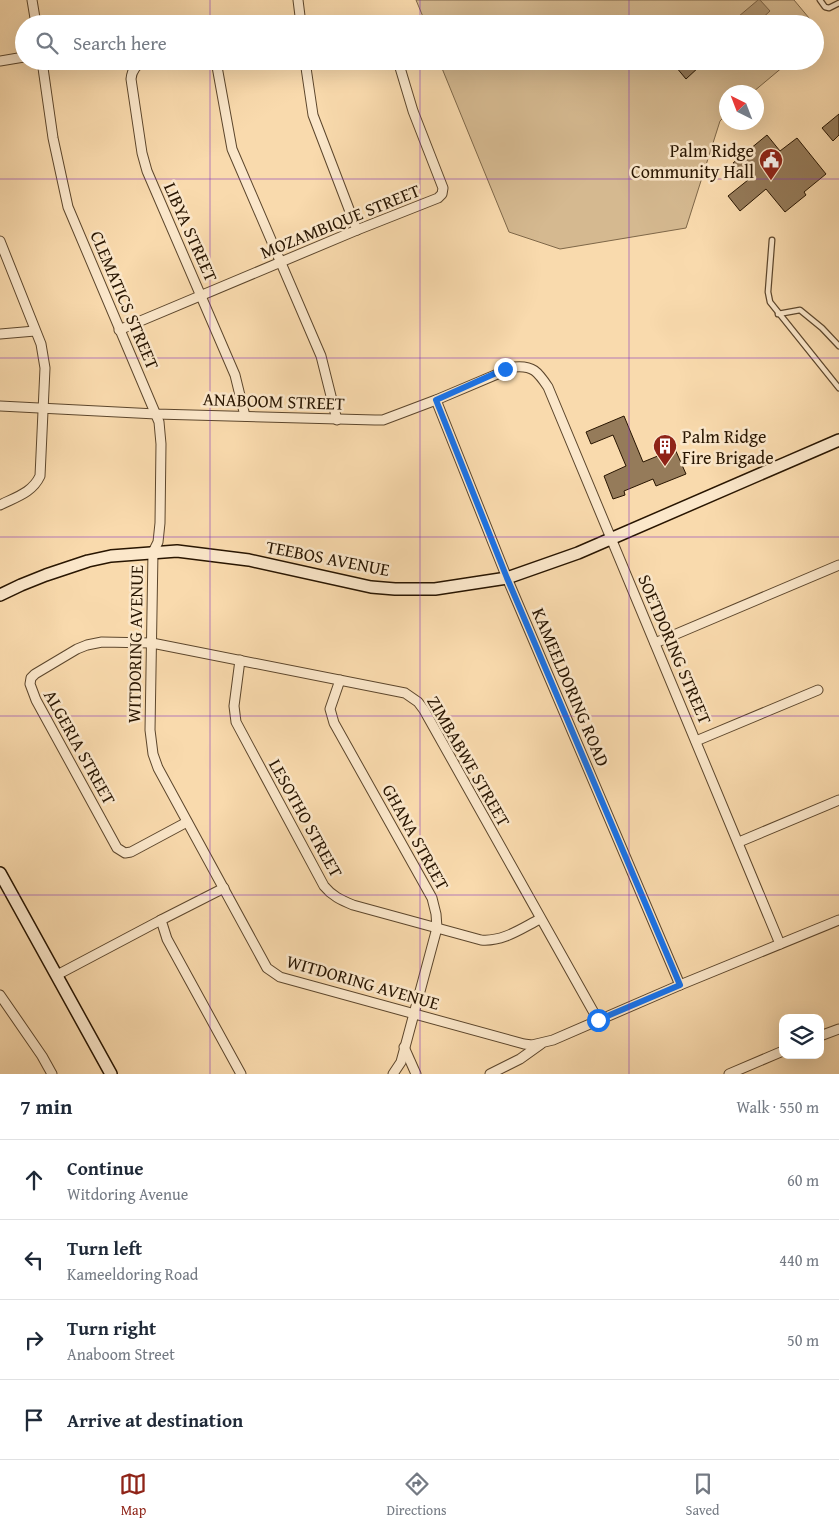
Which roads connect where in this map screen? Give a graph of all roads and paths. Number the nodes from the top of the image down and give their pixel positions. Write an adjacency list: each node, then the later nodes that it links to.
1 (32, 0): 5 (street)
2 (298, 0): 6 (street)
3 (820, 0): 4 (lane)
4 (839, 3)
5 (34, 15)
6 (300, 15)
7 (15, 58): 8 (street)
8 (0, 61)
9 (43, 70): 20 (street, CLEMATICS STREET)
10 (133, 70): 18 (street, LIBYA STREET)
11 (218, 70): 17 (street)
12 (306, 70): 14 (street)
13 (401, 70): 14 (street, MOZAMBIQUE STREET)
14 (357, 230): 17 (street, MOZAMBIQUE STREET)
15 (772, 240): 19 (lane)
16 (0, 241): 21 (street)
17 (282, 262): 18 (street, MOZAMBIQUE STREET); 31 (street)
18 (202, 296): 20 (street, MOZAMBIQUE STREET); 30 (street, LIBYA STREET)
19 (778, 314): 23 (lane); 25 (lane)
20 (119, 330): 29 (street, CLEMATICS STREET)
21 (35, 331): 22 (street); 28 (street)
22 (0, 334)
23 (839, 346)
24 (535, 370): 26 (street, ANABOOM STREET); 34 (street, SOETDORING STREET)
25 (839, 388)
26 (436, 400): 31 (street, ANABOOM STREET); 37 (street, KAMEELDORING ROAD)
27 (0, 406): 28 (street, ANABOOM STREET)
28 (42, 408): 29 (street, ANABOOM STREET); 33 (street)
29 (156, 414): 30 (street, ANABOOM STREET); 35 (street, CLEMATICS STREET)
30 (245, 416): 31 (street, ANABOOM STREET)
31 (337, 420)
32 (839, 440): 34 (street, TEEBOS AVENUE)
33 (0, 505)
34 (610, 539): 37 (street, TEEBOS AVENUE); 40 (street, SOETDORING STREET)
35 (153, 552): 37 (street, TEEBOS AVENUE); 38 (street, TEEBOS AVENUE); 39 (street, WITDORING AVENUE)
36 (839, 565): 40 (street)
37 (507, 578): 56 (street, KAMEELDORING ROAD)
38 (0, 595)
39 (152, 643): 41 (street, ZIMBABWE STREET); 46 (street, WITDORING AVENUE); 46 (street, ALGERIA STREET)
40 (655, 644): 44 (street, SOETDORING STREET)
41 (240, 660): 42 (street, ZIMBABWE STREET); 53 (street, LESOTHO STREET)
42 (340, 680): 50 (street, ZIMBABWE STREET); 53 (street, GHANA STREET)
43 (818, 690): 44 (street)
44 (696, 741): 47 (street, SOETDORING STREET)
45 (839, 800): 47 (street)
46 (188, 822): 49 (street, WITDORING AVENUE)
47 (739, 842): 54 (street, SOETDORING STREET)
48 (0, 873): 55 (street)
49 (224, 888): 51 (street); 58 (street, WITDORING AVENUE)
50 (540, 919): 53 (street, LESOTHO STREET); 59 (street, ZIMBABWE STREET)
51 (161, 920): 55 (street); 67 (street)
52 (839, 920): 54 (street, WITDORING AVENUE)
53 (437, 928): 58 (street, GHANA STREET)
54 (780, 944): 56 (street, WITDORING AVENUE)
55 (57, 975): 66 (street)
56 (680, 985): 59 (street, WITDORING AVENUE)
57 (0, 995): 65 (street)
58 (412, 1014): 62 (street, WITDORING AVENUE); 63 (street, GHANA STREET)
59 (598, 1020): 62 (street, WITDORING AVENUE)
60 (839, 1029): 61 (street)
61 (824, 1035)
62 (542, 1043): 70 (street)
63 (404, 1047): 68 (street, GHANA STREET); 69 (street)
64 (779, 1053): 71 (street)
65 (52, 1074)
66 (112, 1074)
67 (241, 1074)
68 (393, 1074)
69 (416, 1074)
70 (490, 1074)
71 (729, 1074)

